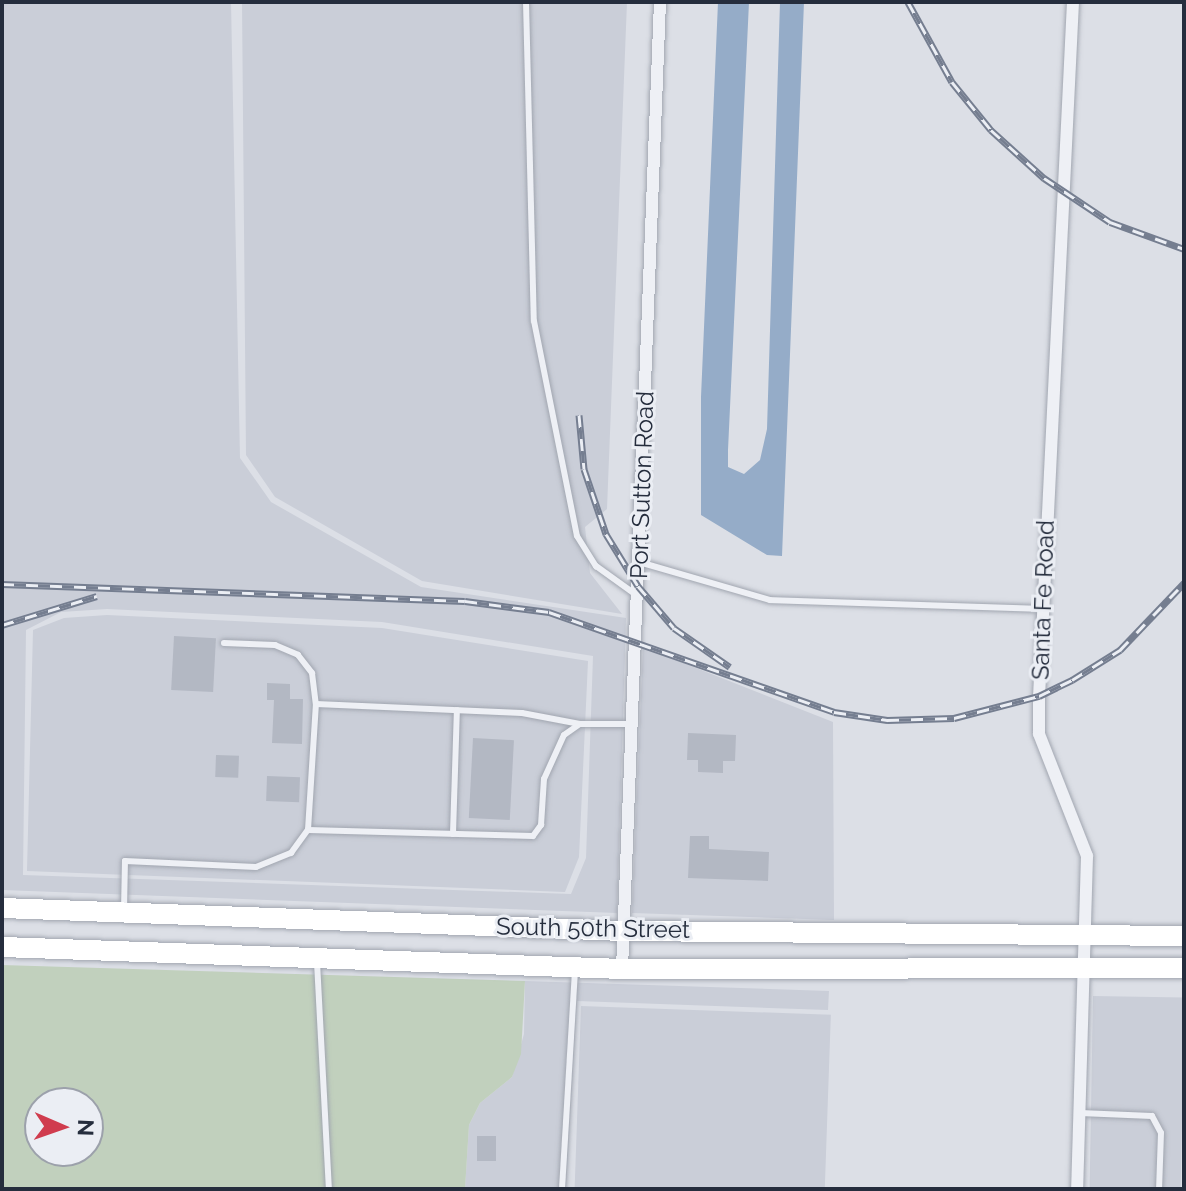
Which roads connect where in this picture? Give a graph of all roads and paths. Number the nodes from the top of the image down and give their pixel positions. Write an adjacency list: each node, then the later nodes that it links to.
1 (526, 2): 5 (lane)
2 (660, 2): 4 (street, Port Sutton Road)
3 (1073, 2): 6 (street, Santa Fe Road)
4 (639, 562): 5 (street, Port Sutton Road); 6 (lane)
5 (638, 596): 11 (street, Port Sutton Road)
6 (1041, 609): 17 (street, Santa Fe Road)
7 (224, 643): 8 (lane)
8 (316, 704): 9 (lane); 12 (lane)
9 (457, 710): 10 (lane); 13 (lane)
10 (580, 724): 11 (lane); 13 (lane)
11 (632, 724): 16 (street, Port Sutton Road)
12 (308, 830): 13 (lane); 15 (lane)
13 (453, 834)
14 (2, 908): 15 (main road, South 50th Street)
15 (124, 912): 16 (main road, South 50th Street)
16 (624, 931): 17 (main road, South 50th Street); 24 (street, Port Sutton Road)
17 (1087, 932): 18 (main road, South 50th Street); 21 (street, Santa Fe Road)
18 (1184, 936)
19 (2, 947): 20 (main road, South 50th Street)
20 (317, 958): 22 (main road, South 50th Street); 26 (lane)
21 (1087, 965): 23 (main road, South 50th Street); 24 (main road, South 50th Street); 25 (street, Santa Fe Road)
22 (575, 968): 24 (main road, South 50th Street); 27 (lane)
23 (1184, 968)
24 (622, 969)
25 (1080, 1113): 28 (street, Santa Fe Road); 29 (lane)
26 (329, 1189)
27 (562, 1189)
28 (1077, 1189)
29 (1159, 1189)

